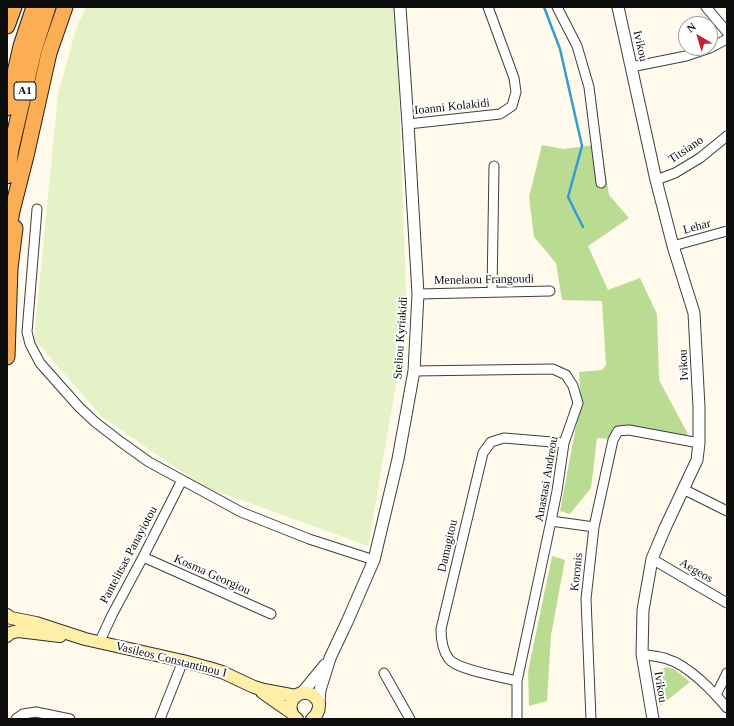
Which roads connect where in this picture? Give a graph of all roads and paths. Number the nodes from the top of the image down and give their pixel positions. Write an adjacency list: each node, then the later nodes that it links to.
1 (14, 7): 10 (highway)
2 (34, 7): 14 (highway, A1)
3 (48, 7): 19 (highway, A1)
4 (65, 7): 17 (highway)
5 (400, 7): 15 (street, Steliou Kyriakidi)
6 (488, 7): 15 (street, Ioanni Kolakidi)
7 (557, 7): 21 (street)
8 (618, 7): 13 (street, Ivikou)
9 (706, 7): 11 (street)
10 (7, 26)
11 (727, 32)
12 (727, 39): 13 (street)
13 (631, 67): 20 (street, Ivikou)
14 (7, 108)
15 (408, 124): 28 (street, Steliou Kyriakidi)
16 (727, 136): 20 (street, Titsiano)
17 (26, 156): 24 (highway); 29 (highway)
18 (494, 166): 27 (street)
19 (7, 176)
20 (656, 180): 25 (street, Ivikou)
21 (601, 183)
22 (37, 209): 33 (street)
23 (727, 231): 25 (street, Lehar)
24 (7, 240)
25 (673, 246): 32 (street, Ivikou)
26 (550, 291): 27 (street, Menelaou Frangoudi)
27 (492, 292): 28 (street, Menelaou Frangoudi)
28 (418, 294): 30 (street, Steliou Kyriakidi)
29 (7, 357)
30 (414, 371): 31 (street, Anastasi Andreou); 39 (street, Steliou Kyriakidi)
31 (564, 443): 36 (street, Anastasi Andreou); 52 (street, Damagitou)
32 (699, 443): 34 (street, Ivikou); 37 (street, Koronis)
33 (182, 480): 38 (street, Pantelitsas Panayiotou); 39 (street)
34 (683, 489): 35 (street); 40 (street, Ivikou)
35 (727, 511)
36 (551, 521): 37 (street); 52 (street, Anastasi Andreou)
37 (594, 527): 66 (street, Koronis)
38 (142, 557): 42 (street, Kosma Georgiou); 46 (street, Pantelitsas Panayiotou)
39 (374, 560): 48 (street, Steliou Kyriakidi)
40 (652, 560): 41 (street, Aegeos); 47 (street, Ivikou)
41 (727, 603)
42 (272, 614)
43 (7, 615): 45 (main road, Vasileos Constantinou I)
44 (7, 636): 45 (main road, Vasileos Constantinou I)
45 (85, 639): 46 (main road, Vasileos Constantinou I)
46 (99, 642): 49 (main road, Vasileos Constantinou I)
47 (642, 654): 55 (street); 67 (street, Ivikou)
48 (330, 658): 54 (street, Steliou Kyriakidi); 56 (street, Steliou Kyriakidi)
49 (183, 661): 53 (main road, Vasileos Constantinou I); 61 (street)
50 (384, 673): 64 (street)
51 (727, 673): 55 (street)
52 (517, 681): 65 (street, Anastasi Andreou)
53 (254, 687): 54 (main road, Vasileos Constantinou I); 58 (main road, Vasileos Constantinou I)
54 (299, 694): 56 (main road); 58 (main road)
55 (716, 695): 57 (street)
56 (319, 705): 62 (main road); 63 (main road)
57 (727, 708)
58 (294, 716)
59 (16, 719): 60 (street)
60 (70, 719)
61 (160, 719)
62 (312, 719)
63 (324, 719)
64 (410, 719)
65 (517, 719)
66 (591, 719)
67 (653, 719)

